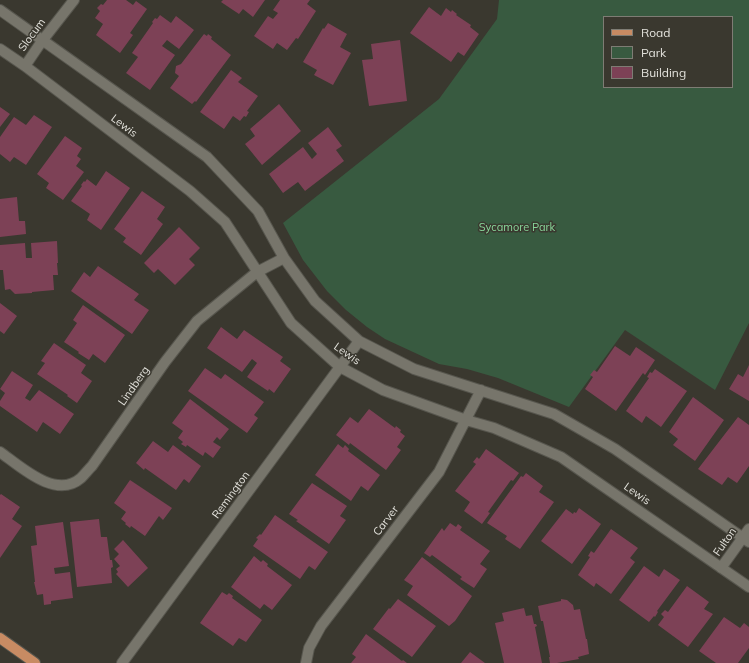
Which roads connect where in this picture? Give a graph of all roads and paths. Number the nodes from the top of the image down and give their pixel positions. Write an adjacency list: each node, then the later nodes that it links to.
1 (74, 0): 3 (street, Slocum)
2 (0, 10): 3 (street, Lewis)
3 (42, 41): 5 (street, Slocum); 6 (street, Lewis)
4 (0, 49): 5 (street, Lewis)
5 (25, 66): 7 (street, Lewis)
6 (284, 258): 7 (street, Lindberg); 8 (street, Lewis)
7 (257, 272): 9 (street, Lewis); 12 (street, Lindberg)
8 (359, 341): 9 (street, Remington); 10 (street, Lewis)
9 (340, 367): 11 (street, Lewis); 19 (street, Remington)
10 (481, 390): 11 (street, Carver); 14 (street, Lewis)
11 (466, 420): 15 (street, Lewis); 20 (street, Carver)
12 (0, 452)
13 (749, 529): 14 (street, Fulton)
14 (746, 540): 15 (street, Fulton)
15 (721, 568): 16 (street, Lewis)
16 (749, 587)
17 (0, 638): 18 (main road)
18 (35, 663)
19 (122, 663)
20 (306, 663)

